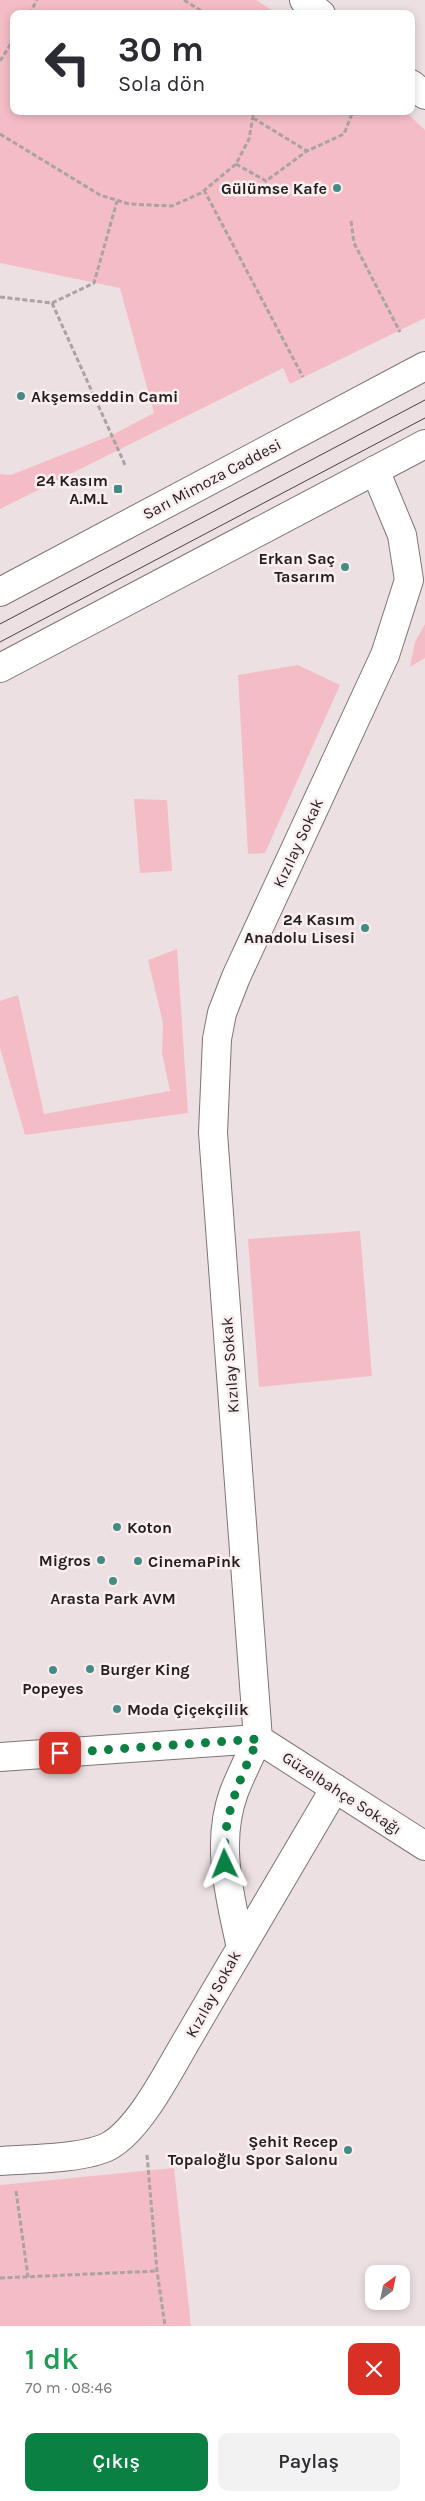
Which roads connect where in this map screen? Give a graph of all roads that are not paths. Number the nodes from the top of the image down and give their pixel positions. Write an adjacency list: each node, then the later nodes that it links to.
1 (304, 0): 2 (street)
2 (316, 10)
3 (415, 87): 4 (street)
4 (425, 95)
5 (425, 366): 8 (street, Sarı Mimoza Caddesi)
6 (425, 444): 7 (street)
7 (376, 470): 9 (street); 10 (street, Kızılay Sokak)
8 (0, 592)
9 (0, 668)
10 (258, 1739): 11 (street); 12 (street, Güzelbahçe Sokağı); 14 (street, Kızılay Sokak)
11 (0, 1757)
12 (335, 1788): 13 (street, Güzelbahçe Sokağı); 14 (street)
13 (425, 1846)
14 (241, 1948): 15 (street, Kızılay Sokak)
15 (6, 2160)

